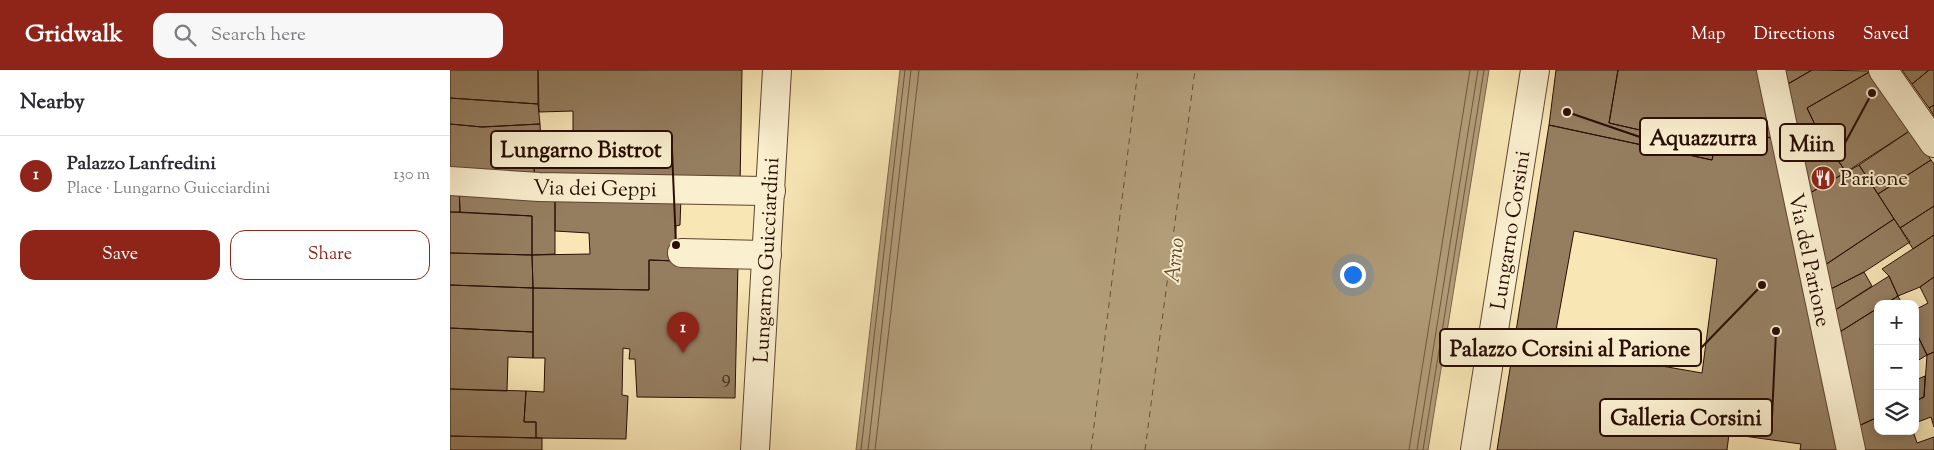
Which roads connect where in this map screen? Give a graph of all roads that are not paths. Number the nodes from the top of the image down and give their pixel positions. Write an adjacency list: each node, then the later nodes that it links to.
1 (777, 70): 7 (street, Lungarno Guicciardini)
2 (1535, 70): 11 (street, Lungarno Corsini)
3 (1771, 70): 12 (street, Via del Parione)
4 (1883, 70): 5 (street)
5 (1934, 143)
6 (450, 181): 7 (street, Via dei Geppi)
7 (771, 191): 9 (street, Lungarno Guicciardini)
8 (682, 253): 9 (street)
9 (767, 255): 10 (street, Lungarno Guicciardini)
10 (756, 450)
11 (1475, 450)
12 (1851, 450)

